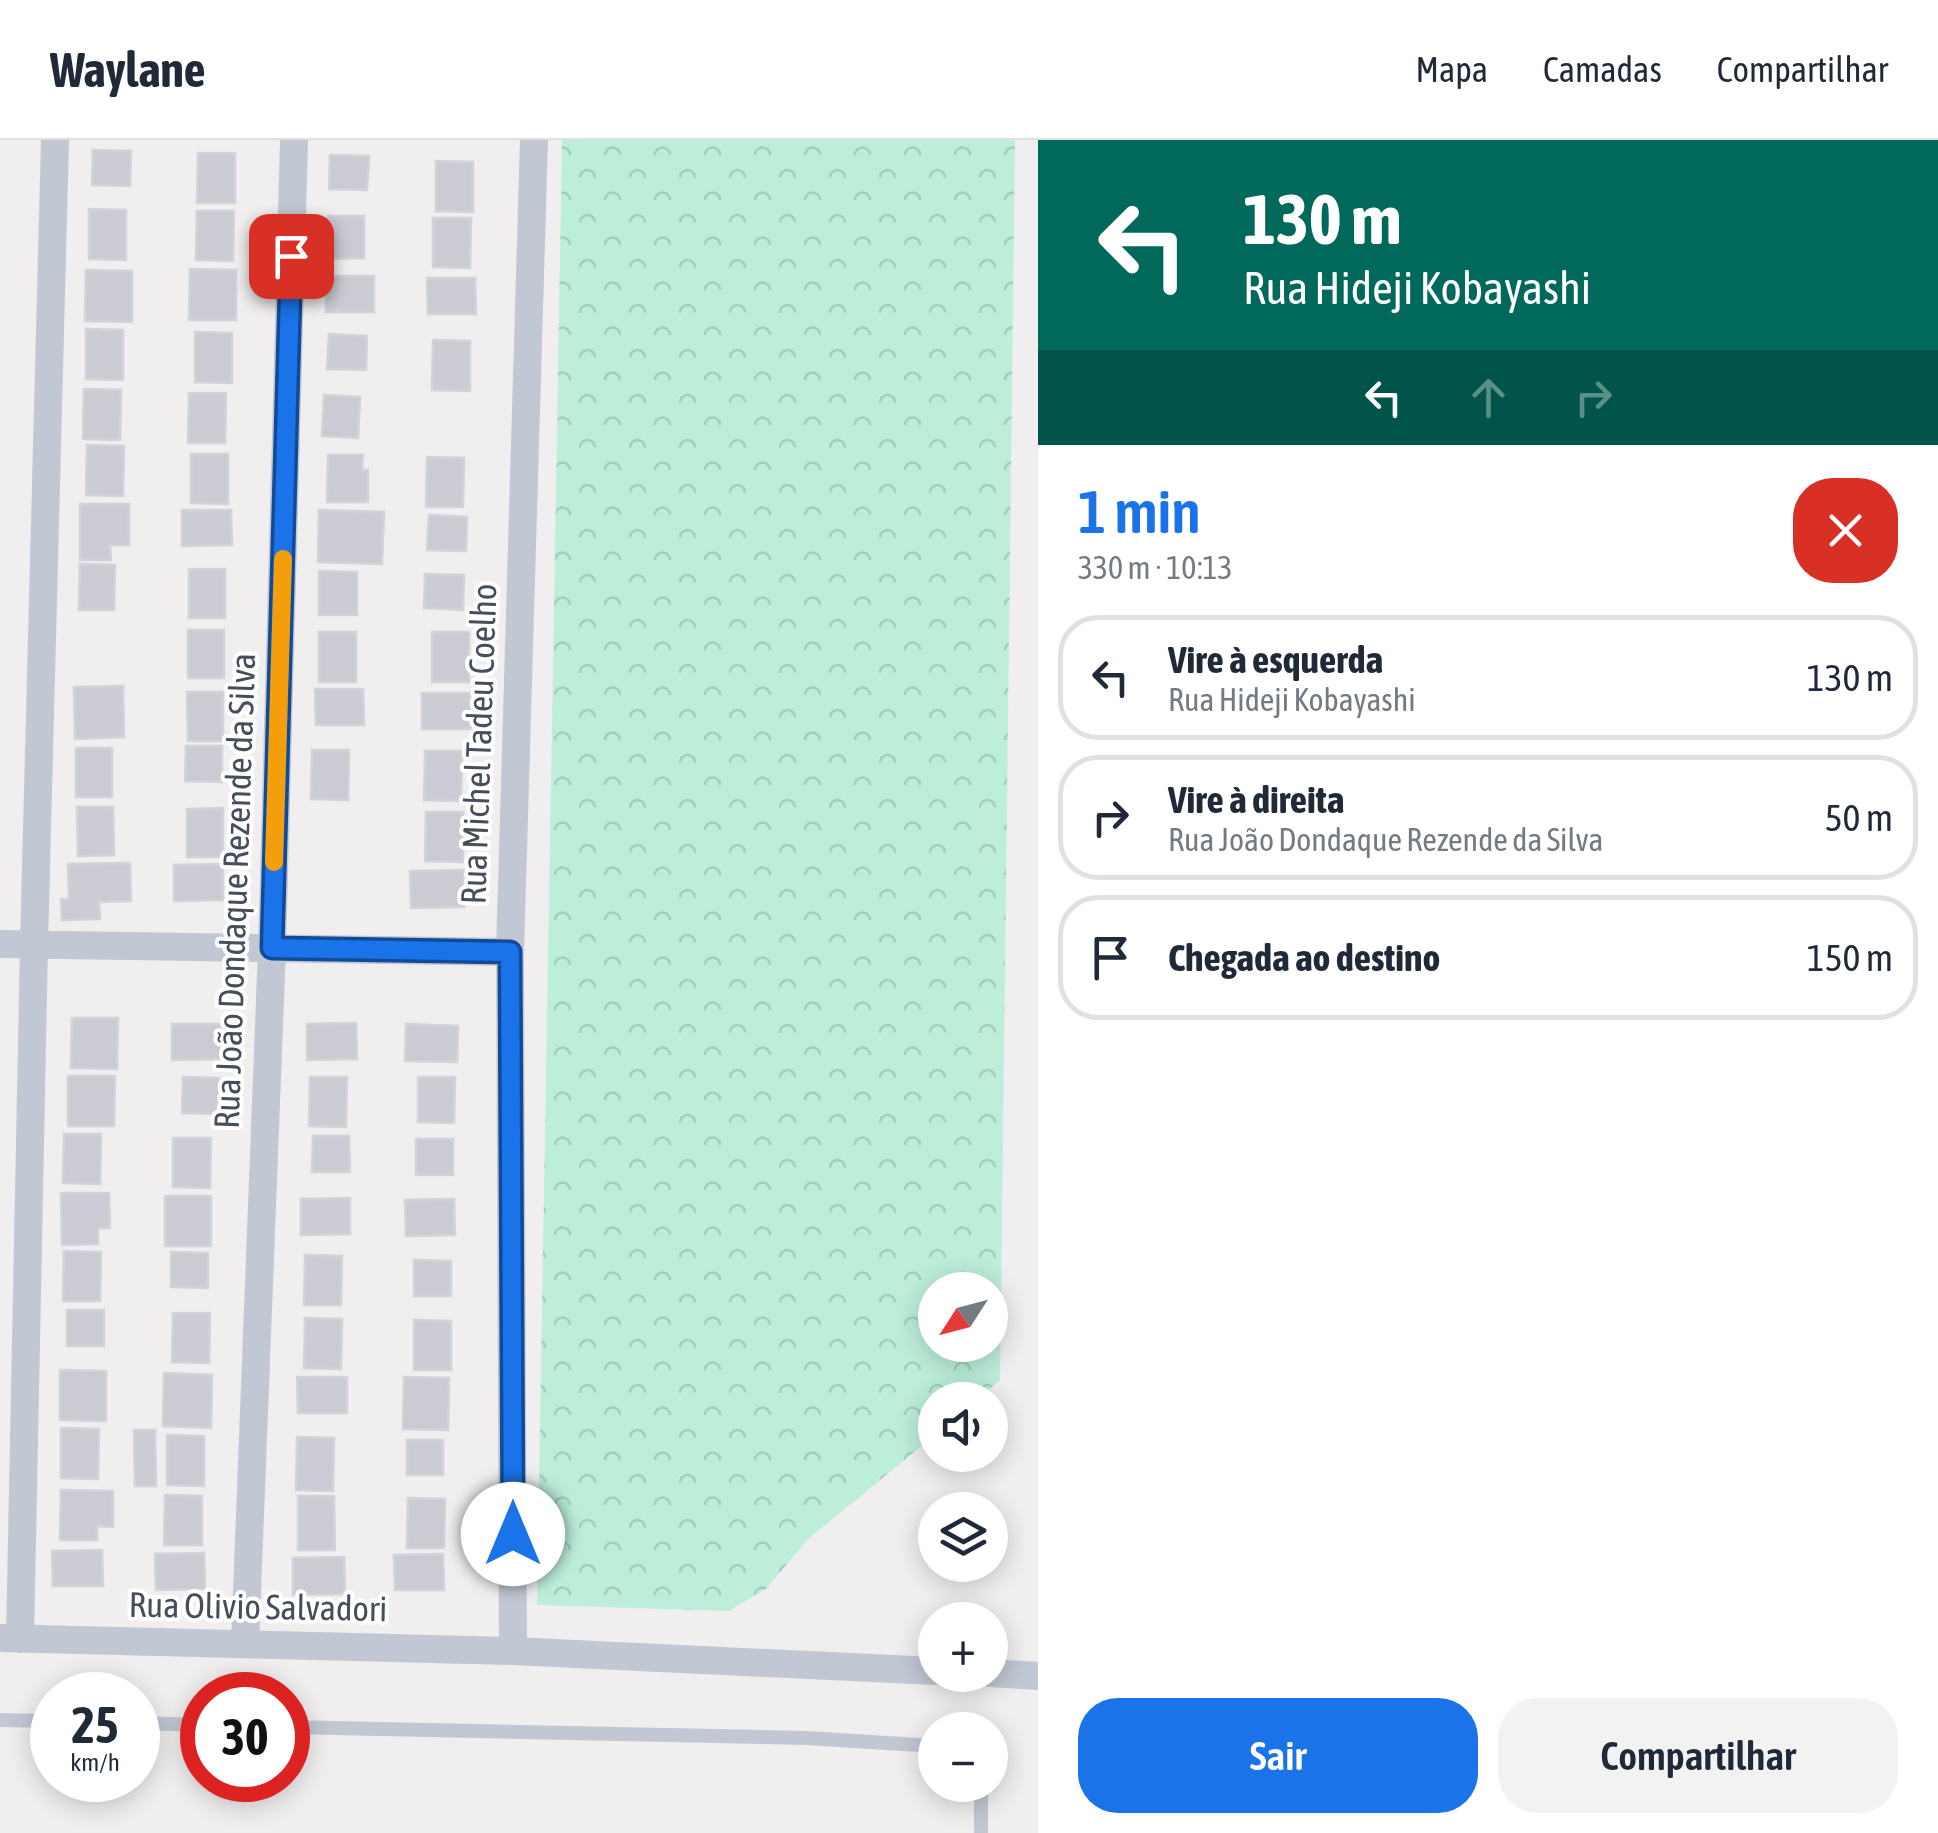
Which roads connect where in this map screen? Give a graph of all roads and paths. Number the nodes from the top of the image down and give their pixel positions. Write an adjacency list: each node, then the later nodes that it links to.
1 (55, 140): 5 (street)
2 (294, 140): 6 (street, Rua João Dondaque Rezende da Silva)
3 (534, 140): 7 (street, Rua Michel Tadeu Coelho)
4 (0, 944): 5 (street)
5 (34, 944): 6 (street); 8 (street)
6 (272, 948): 7 (street); 9 (street, Rua João Dondaque Rezende da Silva)
7 (510, 952): 10 (street, Rua Michel Tadeu Coelho)
8 (10, 1639): 9 (street, Rua Olivio Salvadori)
9 (245, 1644): 10 (street, Rua Olivio Salvadori)
10 (513, 1651): 11 (street, Rua Olivio Salvadori)
11 (918, 1670)
12 (1008, 1674): 13 (street)
13 (1038, 1676)
14 (0, 1720): 15 (lane)
15 (30, 1721)
16 (310, 1727): 17 (lane)
17 (918, 1745)
18 (981, 1802): 19 (lane)
19 (981, 1833)

